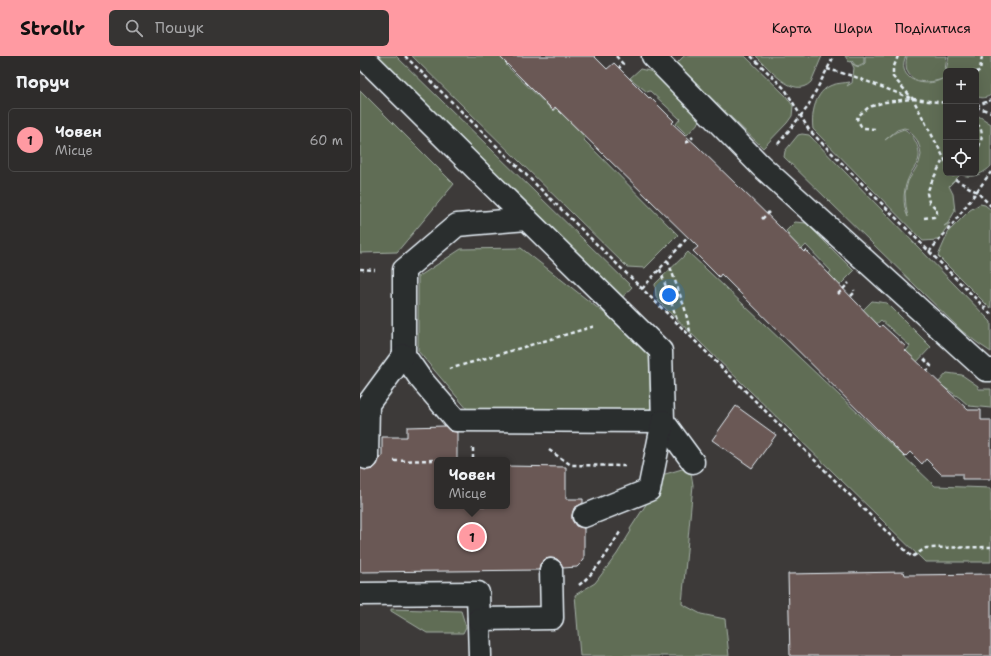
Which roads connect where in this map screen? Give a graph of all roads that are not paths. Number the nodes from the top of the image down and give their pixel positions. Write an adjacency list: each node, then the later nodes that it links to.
1 (362, 56): 3 (lane)
2 (654, 56): 5 (lane)
3 (527, 219): 4 (lane); 6 (lane)
4 (404, 355): 6 (lane); 7 (lane)
5 (991, 370)
6 (663, 421): 8 (lane); 9 (lane)
7 (367, 458)
8 (693, 462)
9 (584, 516)
10 (551, 570): 12 (lane)
11 (360, 594): 12 (lane)
12 (479, 619): 13 (lane)
13 (480, 656)

